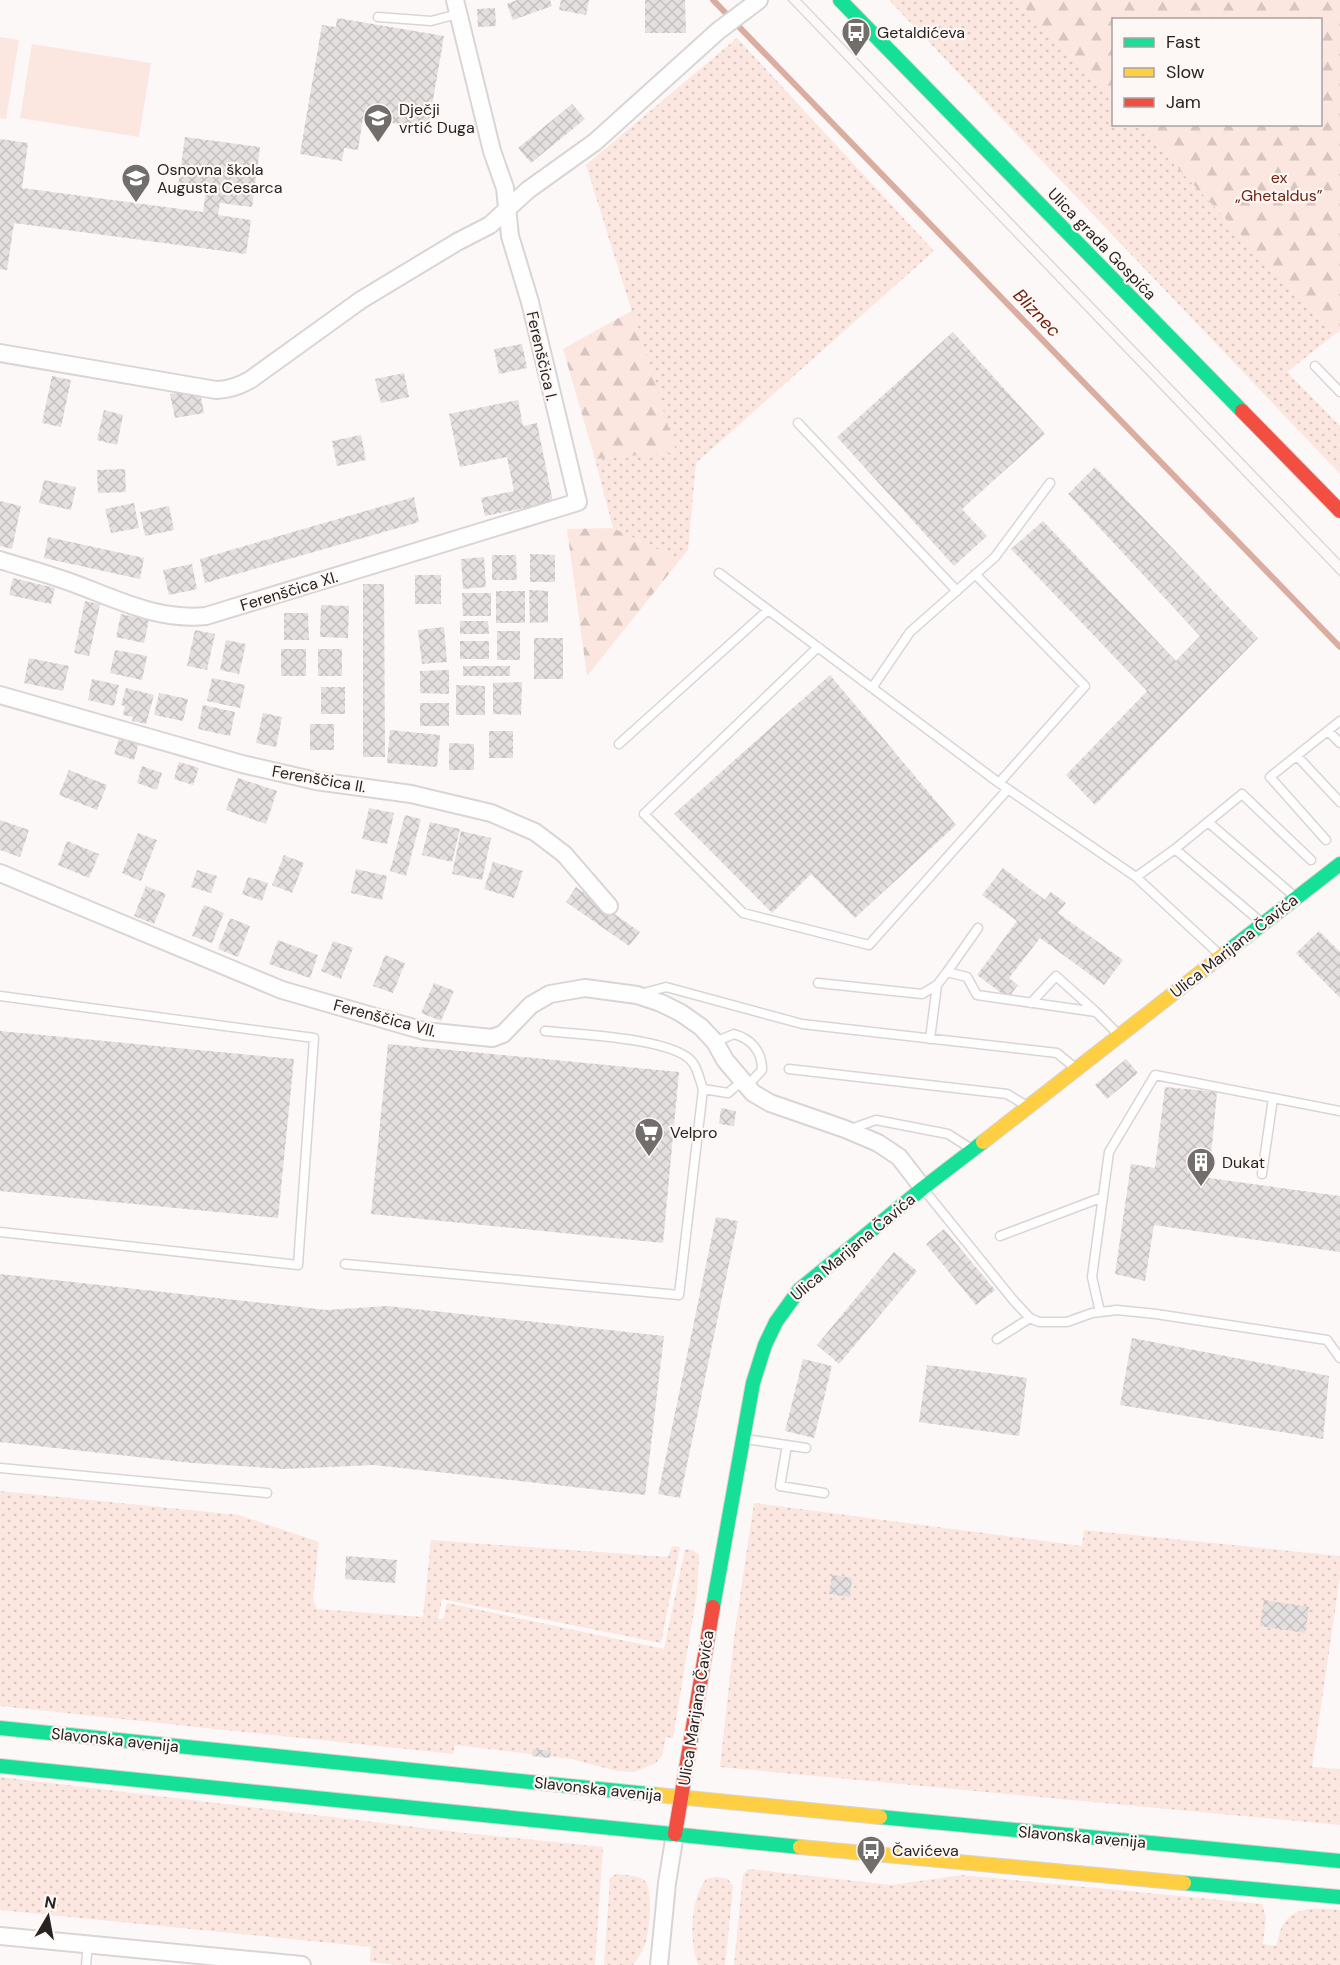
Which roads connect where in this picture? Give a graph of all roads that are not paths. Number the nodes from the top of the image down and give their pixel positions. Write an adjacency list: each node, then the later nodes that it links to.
1 (840, 0): 12 (main road, Ulica grada Gospića)
2 (756, 2): 5 (street)
3 (457, 4): 4 (lane); 5 (street, Ferenščica I.)
4 (378, 17)
5 (507, 210): 6 (street); 11 (street, Ferenščica I.)
6 (0, 353)
7 (1315, 366): 8 (lane)
8 (1340, 392)
9 (798, 423): 16 (lane)
10 (1050, 483): 15 (lane)
11 (578, 502): 13 (street, Ferenščica XI.)
12 (1340, 511)
13 (0, 560)
14 (719, 573): 17 (lane)
15 (975, 574): 16 (lane); 26 (lane)
16 (957, 591): 19 (lane)
17 (768, 610): 18 (lane); 24 (lane)
18 (818, 647): 19 (lane); 27 (lane)
19 (872, 688): 26 (lane)
20 (0, 695): 37 (street, Ferenščica II.)
21 (1340, 722): 22 (lane)
22 (1328, 731): 23 (lane); 25 (lane)
23 (1340, 743)
24 (619, 744)
25 (1297, 756): 28 (lane); 30 (lane)
26 (999, 783): 27 (lane)
27 (1008, 789): 35 (lane)
28 (1340, 802)
29 (1208, 822): 31 (lane); 32 (lane); 36 (lane)
30 (1326, 840)
31 (1175, 849): 35 (lane); 38 (lane)
32 (1311, 860)
33 (1340, 864): 36 (main road, Ulica Marijana Čavića)
34 (0, 873): 44 (street, Ferenščica VII.)
35 (1136, 877): 40 (lane)
36 (1297, 898): 38 (main road, Ulica Marijana Čavića)
37 (609, 906)
38 (1264, 924): 40 (main road, Ulica Marijana Čavića)
39 (978, 928): 41 (lane)
40 (1222, 956): 49 (main road, Ulica Marijana Čavića)
41 (947, 972): 43 (lane); 46 (lane)
42 (818, 983): 43 (lane)
43 (937, 985): 50 (lane)
44 (637, 995): 50 (lane); 51 (street, Ferenščica VII.)
45 (0, 996): 64 (lane)
46 (1031, 1003): 47 (lane); 47 (lane)
47 (1096, 1012): 49 (lane)
48 (545, 1031): 55 (lane)
49 (1120, 1036): 53 (main road, Ulica Marijana Čavića)
50 (930, 1039): 53 (lane)
51 (715, 1042): 54 (street, Ferenščica VII.); 54 (lane)
52 (789, 1069): 57 (lane)
53 (1076, 1070): 57 (main road, Ulica Marijana Čavića)
54 (745, 1083): 55 (lane); 59 (street, Ferenščica VII.)
55 (703, 1089): 66 (lane)
56 (1273, 1098): 58 (lane); 61 (lane); 63 (lane)
57 (1028, 1107): 60 (main road, Ulica Marijana Čavića)
58 (1340, 1111)
59 (848, 1130): 60 (lane); 62 (street, Ferenščica VII.)
60 (973, 1149): 62 (main road, Ulica Marijana Čavića)
61 (1262, 1174)
62 (923, 1188): 68 (lane); 71 (main road, Ulica Marijana Čavića)
63 (1102, 1197): 65 (lane); 67 (lane)
64 (0, 1232)
65 (1000, 1236)
66 (345, 1264)
67 (1100, 1312): 68 (lane); 70 (lane)
68 (1030, 1318): 69 (lane)
69 (997, 1339)
70 (1340, 1359)
71 (743, 1439): 72 (lane); 79 (main road, Ulica Marijana Čavića)
72 (787, 1445): 73 (lane); 76 (lane)
73 (806, 1448)
74 (0, 1468): 75 (lane)
75 (267, 1493)
76 (824, 1493)
77 (0, 1728): 79 (main road, Slavonska avenija)
78 (0, 1766): 80 (main road)
79 (681, 1797): 80 (main road, Ulica Marijana Čavića); 81 (main road, Slavonska avenija)
80 (675, 1834): 82 (main road); 88 (street, Ulica Marijana Čavića)
81 (1340, 1861)
82 (1340, 1897)
83 (0, 1936): 84 (street)
84 (88, 1945): 85 (street); 86 (lane)
85 (264, 1963): 87 (street)
86 (86, 1965)
87 (302, 1965)
88 (659, 1965)

